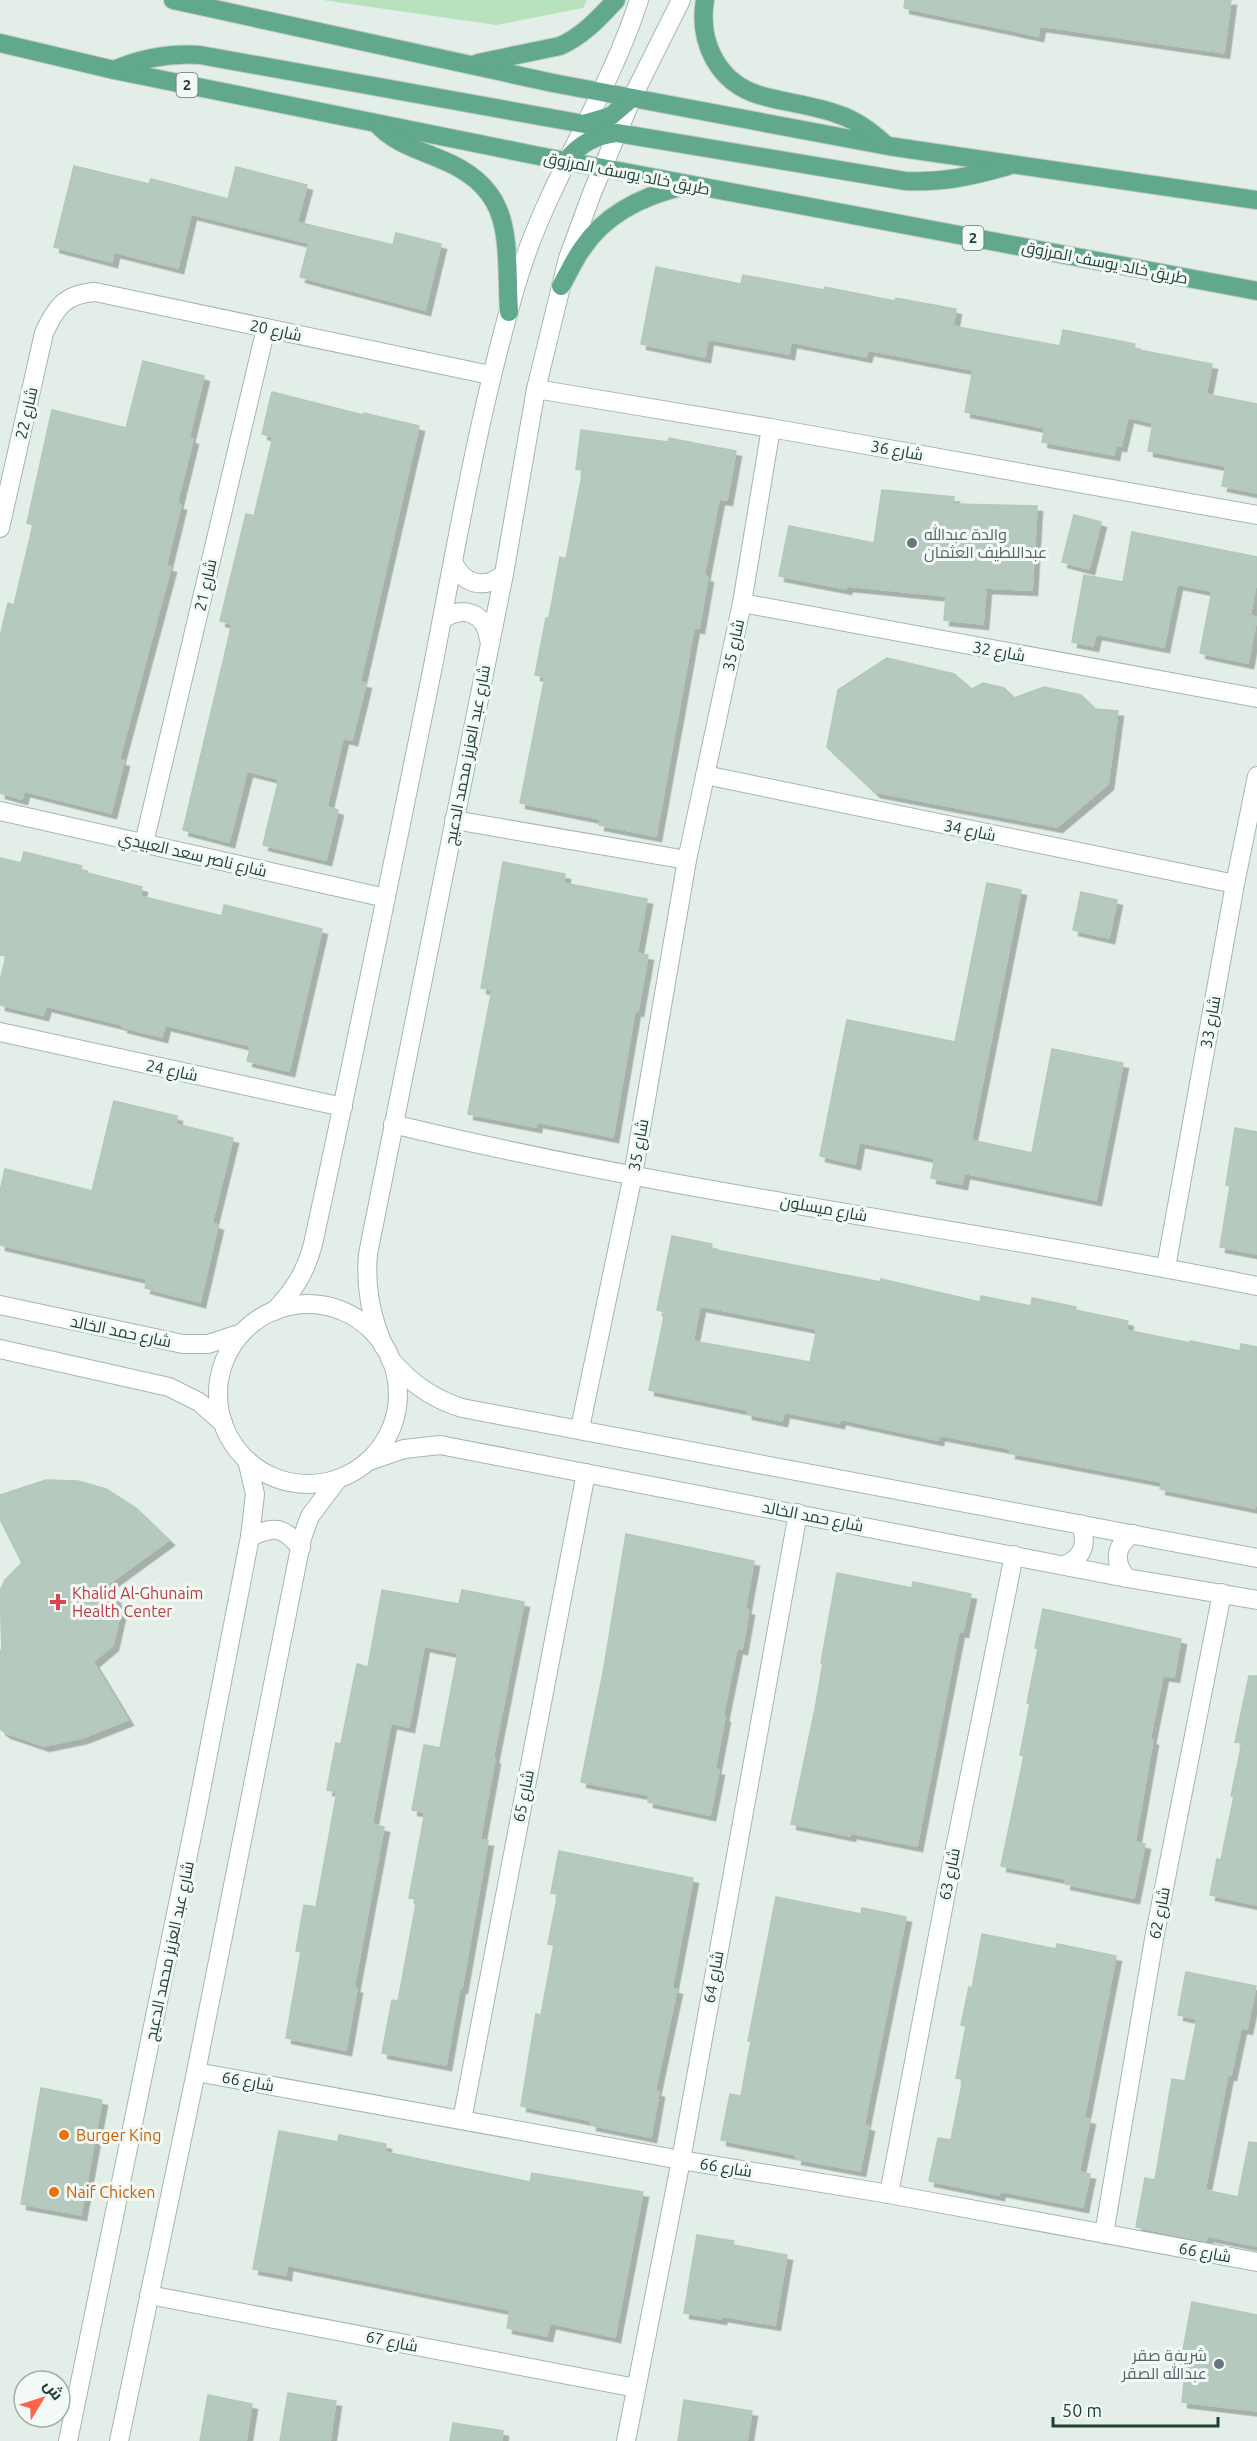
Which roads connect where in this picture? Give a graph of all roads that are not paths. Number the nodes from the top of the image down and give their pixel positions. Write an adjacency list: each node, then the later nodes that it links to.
1 (173, 0): 7 (main road)
2 (616, 0): 7 (main road)
3 (639, 0): 9 (street)
4 (681, 0): 10 (street, شارع عبد العزيز محمد الدعيج)
5 (705, 0): 14 (main road)
6 (0, 43): 8 (main road, طريق خالد يوسف المرزوق / 2)
7 (470, 65): 9 (main road)
8 (114, 70): 11 (main road, طريق خالد يوسف المرزوق / 2); 12 (main road)
9 (599, 92): 10 (main road); 12 (street)
10 (632, 98): 12 (main road); 13 (street, شارع عبد العزيز محمد الدعيج); 14 (main road)
11 (375, 123): 15 (main road, طريق خالد يوسف المرزوق / 2); 23 (main road)
12 (584, 124): 15 (street)
13 (617, 133): 15 (main road); 16 (main road); 17 (street, شارع عبد العزيز محمد الدعيج)
14 (888, 146): 16 (main road)
15 (566, 160): 17 (main road, طريق خالد يوسف المرزوق / 2); 23 (street)
16 (1018, 163): 19 (main road)
17 (602, 167): 18 (main road, طريق خالد يوسف المرزوق / 2); 20 (street, شارع عبد العزيز محمد الدعيج)
18 (690, 185): 20 (main road); 21 (main road, طريق خالد يوسف المرزوق / 2)
19 (1257, 200)
20 (561, 286): 26 (street, شارع عبد العزيز محمد الدعيج)
21 (1257, 291)
22 (63, 303): 24 (street, شارع 20); 29 (street, شارع 22)
23 (509, 312): 25 (street)
24 (266, 328): 25 (street, شارع 20); 40 (street, شارع 21)
25 (490, 375): 30 (street)
26 (536, 389): 27 (street, شارع 36); 31 (street, شارع عبد العزيز محمد الدعيج)
27 (771, 428): 28 (street, شارع 36); 32 (street, شارع 35)
28 (1257, 515)
29 (0, 528)
30 (453, 562): 31 (street); 33 (street)
31 (504, 574): 34 (street, شارع عبد العزيز محمد الدعيج)
32 (742, 603): 35 (street, شارع 32); 36 (street, شارع 35)
33 (442, 620): 34 (street); 43 (street)
34 (489, 640): 39 (street, شارع عبد العزيز محمد الدعيج)
35 (1257, 698)
36 (705, 775): 41 (street, شارع 35); 42 (street, شارع 34)
37 (1257, 776): 42 (street, شارع 33)
38 (0, 811): 40 (street, شارع ناصر سعد العبيدي)
39 (454, 820): 41 (street); 46 (street, شارع عبد العزيز محمد الدعيج)
40 (144, 843): 43 (street, شارع ناصر سعد العبيدي)
41 (687, 860): 47 (street, شارع 35)
42 (1235, 884): 48 (street, شارع 33)
43 (386, 898): 45 (street)
44 (0, 1032): 45 (street, شارع 24)
45 (343, 1107): 51 (street)
46 (393, 1124): 47 (street, شارع ميسلون); 54 (street, شارع عبد العزيز محمد الدعيج)
47 (633, 1175): 48 (street, شارع ميسلون); 56 (street, شارع 35)
48 (1166, 1267): 49 (street, شارع ميسلون)
49 (1257, 1286)
50 (0, 1305): 52 (street, شارع حمد الخالد)
51 (274, 1311): 52 (street); 54 (street)
52 (242, 1333): 55 (street)
53 (0, 1349): 55 (street)
54 (387, 1353): 56 (street); 58 (street)
55 (223, 1423): 57 (street)
56 (580, 1428): 62 (street)
57 (248, 1460): 60 (street); 64 (street, شارع عبد العزيز محمد الدعيج)
58 (369, 1461): 59 (street, شارع حمد الخالد); 60 (street)
59 (586, 1473): 61 (street, شارع حمد الخالد); 73 (street, شارع 65)
60 (338, 1479): 65 (street)
61 (798, 1513): 66 (street, شارع حمد الخالد); 74 (street, شارع 64)
62 (1080, 1524): 63 (street); 68 (street)
63 (1133, 1534): 67 (street); 69 (street)
64 (250, 1537): 65 (street); 80 (street, شارع عبد العزيز محمد الدعيج)
65 (301, 1548): 72 (street)
66 (1014, 1555): 68 (street, شارع حمد الخالد); 75 (street, شارع 63)
67 (1257, 1558)
68 (1065, 1565): 69 (street, شارع حمد الخالد)
69 (1128, 1578): 70 (street, شارع حمد الخالد)
70 (1222, 1593): 71 (street, شارع حمد الخالد); 76 (street, شارع 62)
71 (1257, 1600)
72 (196, 2072): 73 (street, شارع 66); 78 (street)
73 (462, 2120): 74 (street, شارع 66)
74 (681, 2160): 75 (street, شارع 66); 79 (street, شارع 64)
75 (889, 2194): 76 (street, شارع 66)
76 (1104, 2234): 77 (street, شارع 66)
77 (1257, 2262)
78 (148, 2295): 79 (street, شارع 67); 81 (street)
79 (636, 2388): 82 (street, شارع 64)
80 (69, 2441)
81 (118, 2441)
82 (626, 2441)

